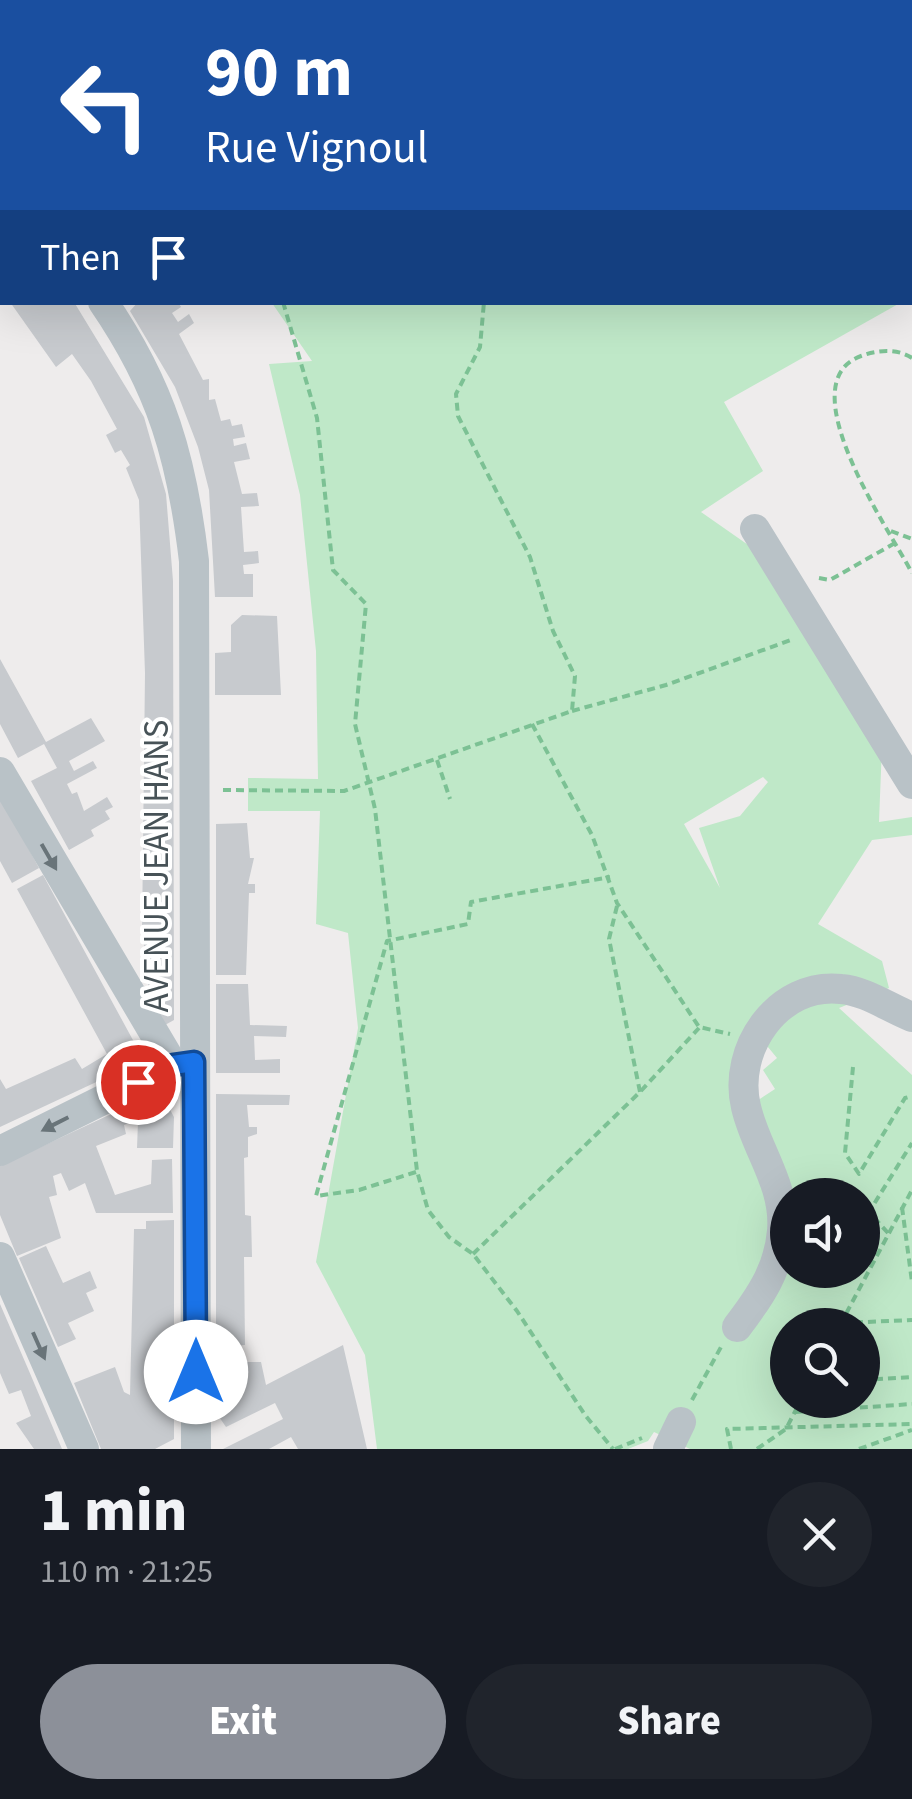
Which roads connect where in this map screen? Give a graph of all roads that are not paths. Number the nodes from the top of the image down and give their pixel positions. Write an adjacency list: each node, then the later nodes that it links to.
1 (104, 305): 6 (street, AVENUE JEAN HANS)
2 (755, 528): 4 (street)
3 (0, 772): 6 (street, one-way to 6)
4 (912, 784)
5 (904, 1014): 9 (street)
6 (184, 1064): 7 (street, one-way to 7); 11 (street, AVENUE JEAN HANS)
7 (0, 1151)
8 (0, 1257): 10 (street, one-way to 10)
9 (737, 1327)
10 (84, 1449)
11 (196, 1449)

